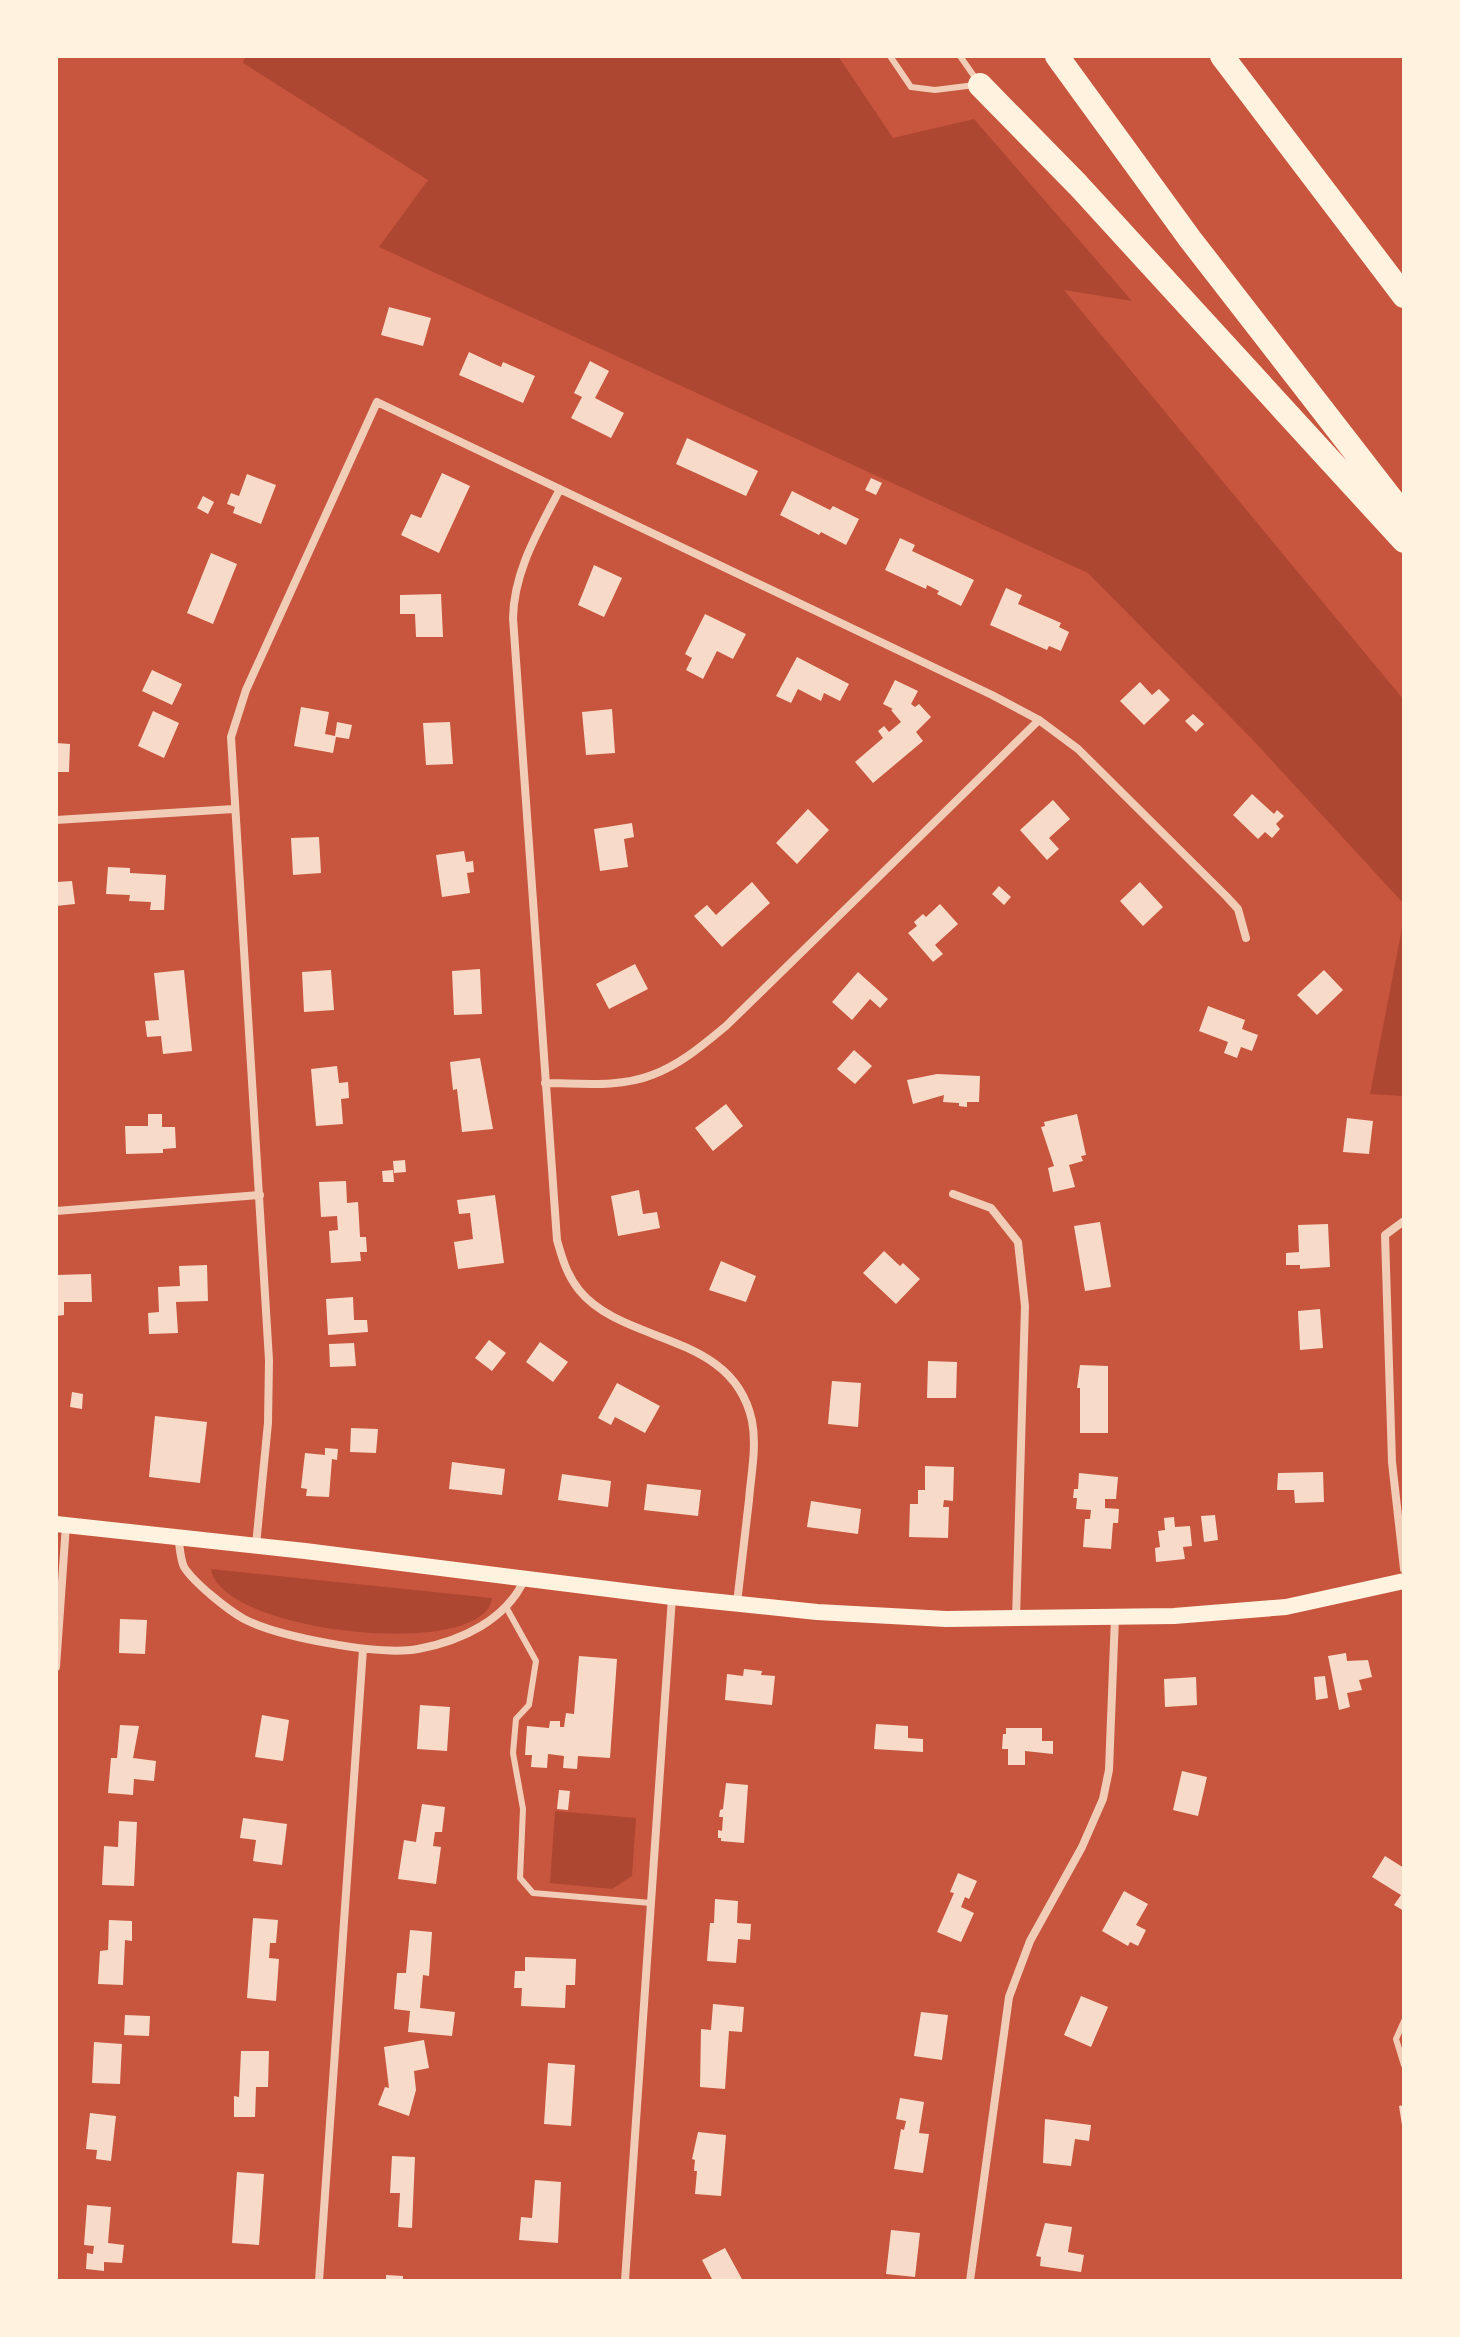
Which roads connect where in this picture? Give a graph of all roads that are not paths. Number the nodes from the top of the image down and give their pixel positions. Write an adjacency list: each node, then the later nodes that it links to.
1 (890, 56): 5 (lane)
2 (960, 56): 5 (lane)
3 (1057, 56): 8 (highway)
4 (1222, 56): 6 (highway)
5 (980, 85): 9 (highway)
6 (1404, 296)
7 (560, 489): 10 (street); 11 (street); 14 (street)
8 (1404, 515)
9 (1404, 541)
10 (1039, 720): 13 (street); 14 (street)
11 (234, 809): 12 (street); 16 (street)
12 (56, 820)
13 (1246, 938)
14 (545, 1083): 26 (street)
15 (953, 1194): 29 (street)
16 (260, 1195): 17 (street); 21 (street)
17 (56, 1211)
18 (1404, 1221): 22 (street)
19 (61, 1524): 20 (main road); 31 (street)
20 (178, 1537): 21 (main road); 30 (street)
21 (256, 1546): 23 (main road)
22 (1404, 1569)
23 (526, 1578): 25 (main road); 27 (street)
24 (1404, 1581): 28 (main road)
25 (672, 1597): 26 (main road); 32 (street)
26 (737, 1603): 29 (main road)
27 (506, 1607): 30 (street); 32 (lane)
28 (1115, 1617): 29 (main road); 37 (street)
29 (1016, 1619)
30 (363, 1649): 35 (street)
31 (56, 1667)
32 (651, 1903): 36 (street)
33 (1404, 2021): 34 (lane)
34 (1404, 2065)
35 (319, 2281)
36 (625, 2281)
37 (970, 2281)

